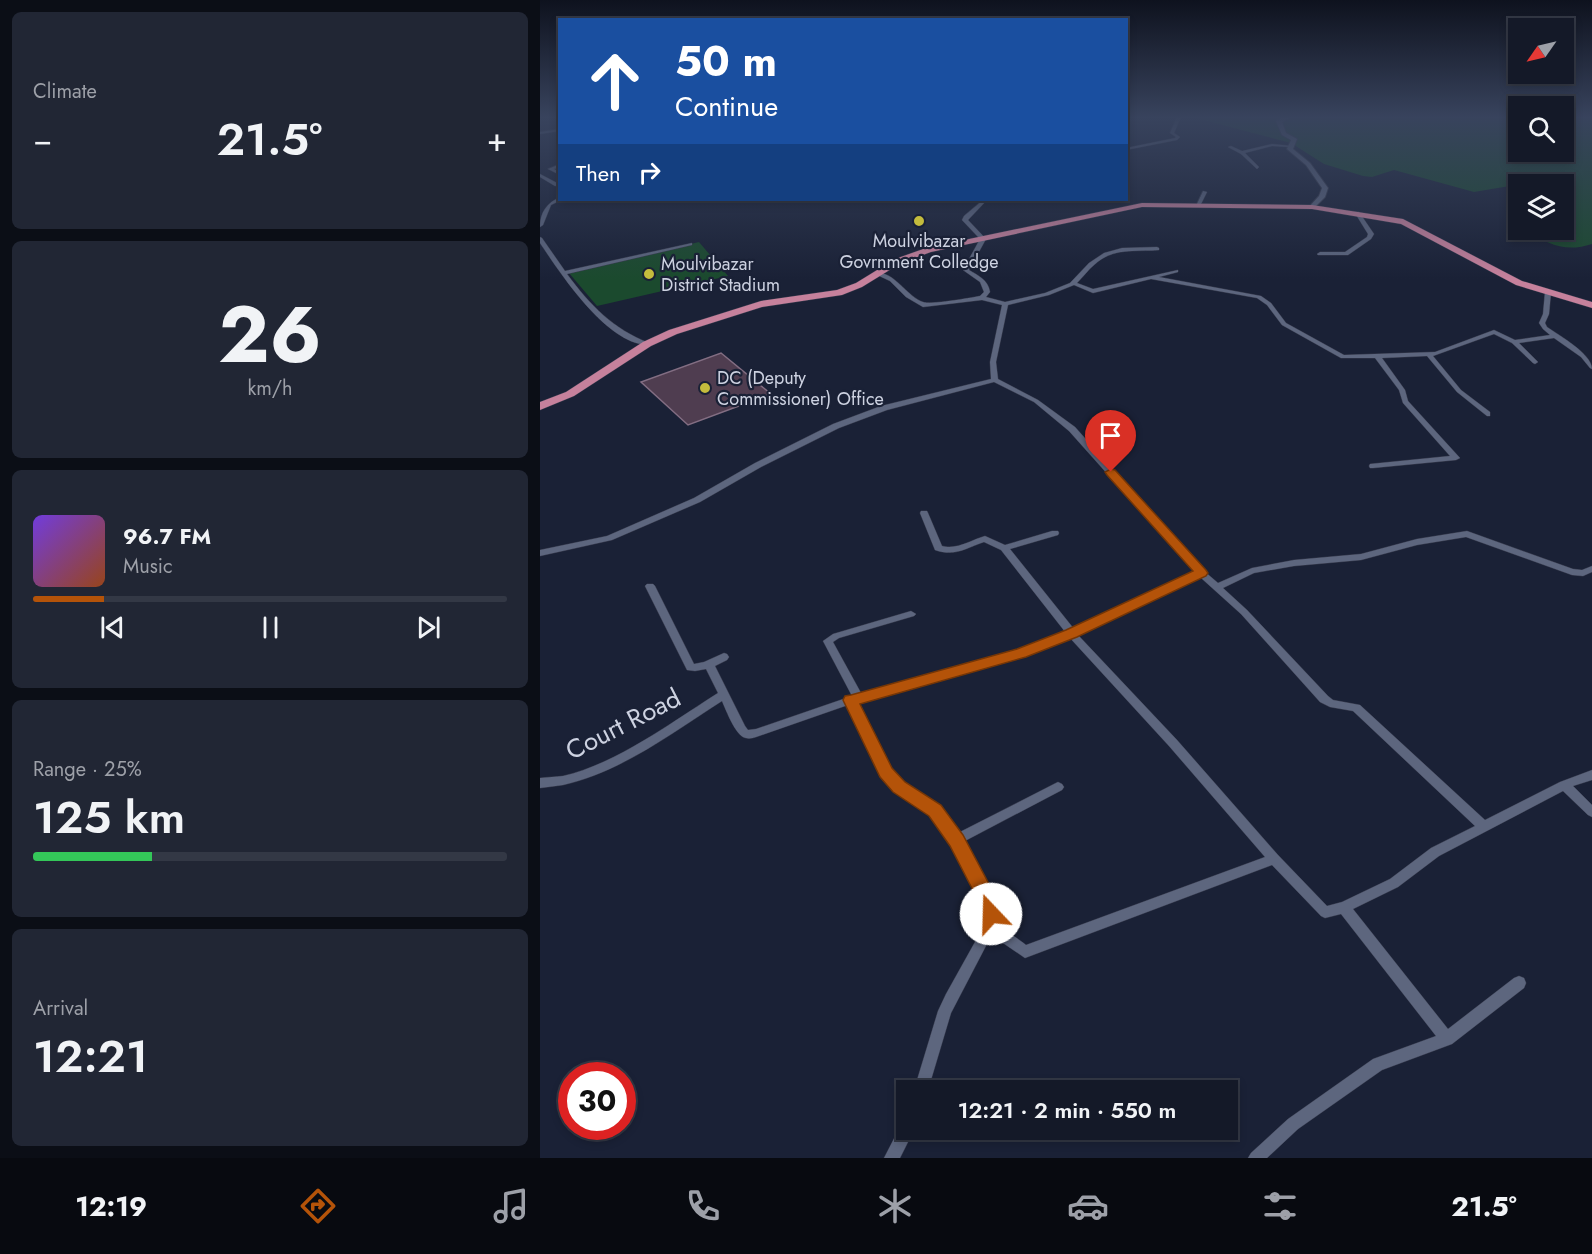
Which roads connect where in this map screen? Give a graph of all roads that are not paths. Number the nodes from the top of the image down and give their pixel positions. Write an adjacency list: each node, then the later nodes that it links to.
1 (1313, 171): 9 (street)
2 (540, 175): 3 (street)
3 (558, 184): 4 (street)
4 (549, 187)
5 (1205, 192): 8 (street)
6 (558, 199): 10 (street)
7 (984, 201): 14 (street)
8 (1198, 205): 9 (highway); 14 (highway)
9 (1312, 207): 11 (highway)
10 (543, 210): 12 (street)
11 (1357, 213): 17 (street); 23 (highway)
12 (540, 225)
13 (540, 239): 19 (street)
14 (982, 239): 20 (highway); 24 (street)
15 (690, 244): 19 (street)
16 (1157, 249): 22 (street)
17 (1320, 254)
18 (1176, 272): 21 (street)
19 (564, 273): 29 (street)
20 (878, 274): 24 (street); 29 (highway)
21 (1151, 278): 22 (street); 31 (street)
22 (1073, 283): 25 (street)
23 (1548, 292): 26 (highway); 27 (street)
24 (982, 298): 25 (street)
25 (1005, 304): 34 (street)
26 (1592, 304)
27 (1555, 336): 28 (street); 33 (street)
28 (1514, 342): 30 (street); 32 (street)
29 (647, 344): 35 (highway)
30 (1429, 355): 31 (street); 36 (street)
31 (1377, 356): 37 (street)
32 (1535, 362)
33 (1592, 367)
34 (995, 380): 41 (street); 43 (street)
35 (540, 406)
36 (1487, 414)
37 (1373, 466)
38 (924, 513): 40 (street)
39 (1055, 533): 40 (street)
40 (1004, 548): 47 (street)
41 (540, 553)
42 (1592, 569): 45 (street)
43 (1201, 573): 45 (street); 47 (street)
44 (650, 586): 49 (street)
45 (1217, 587): 57 (street)
46 (911, 614): 51 (street)
47 (1072, 634): 51 (street); 59 (street)
48 (724, 657): 49 (street)
49 (709, 665): 50 (street)
50 (722, 696): 51 (street); 53 (street, Court Road)
51 (854, 699): 58 (street)
52 (1592, 775): 54 (street)
53 (540, 783)
54 (1564, 785): 56 (street); 57 (street)
55 (1058, 787): 58 (street)
56 (1592, 812)
57 (1484, 827): 60 (street)
58 (956, 840): 61 (street)
59 (1275, 859): 60 (street); 61 (street)
60 (1344, 907): 63 (street)
61 (984, 936): 64 (street)
62 (1519, 983): 63 (street)
63 (1447, 1039): 67 (street)
64 (924, 1080)
65 (901, 1140): 66 (street)
66 (892, 1158)
67 (1256, 1158)

